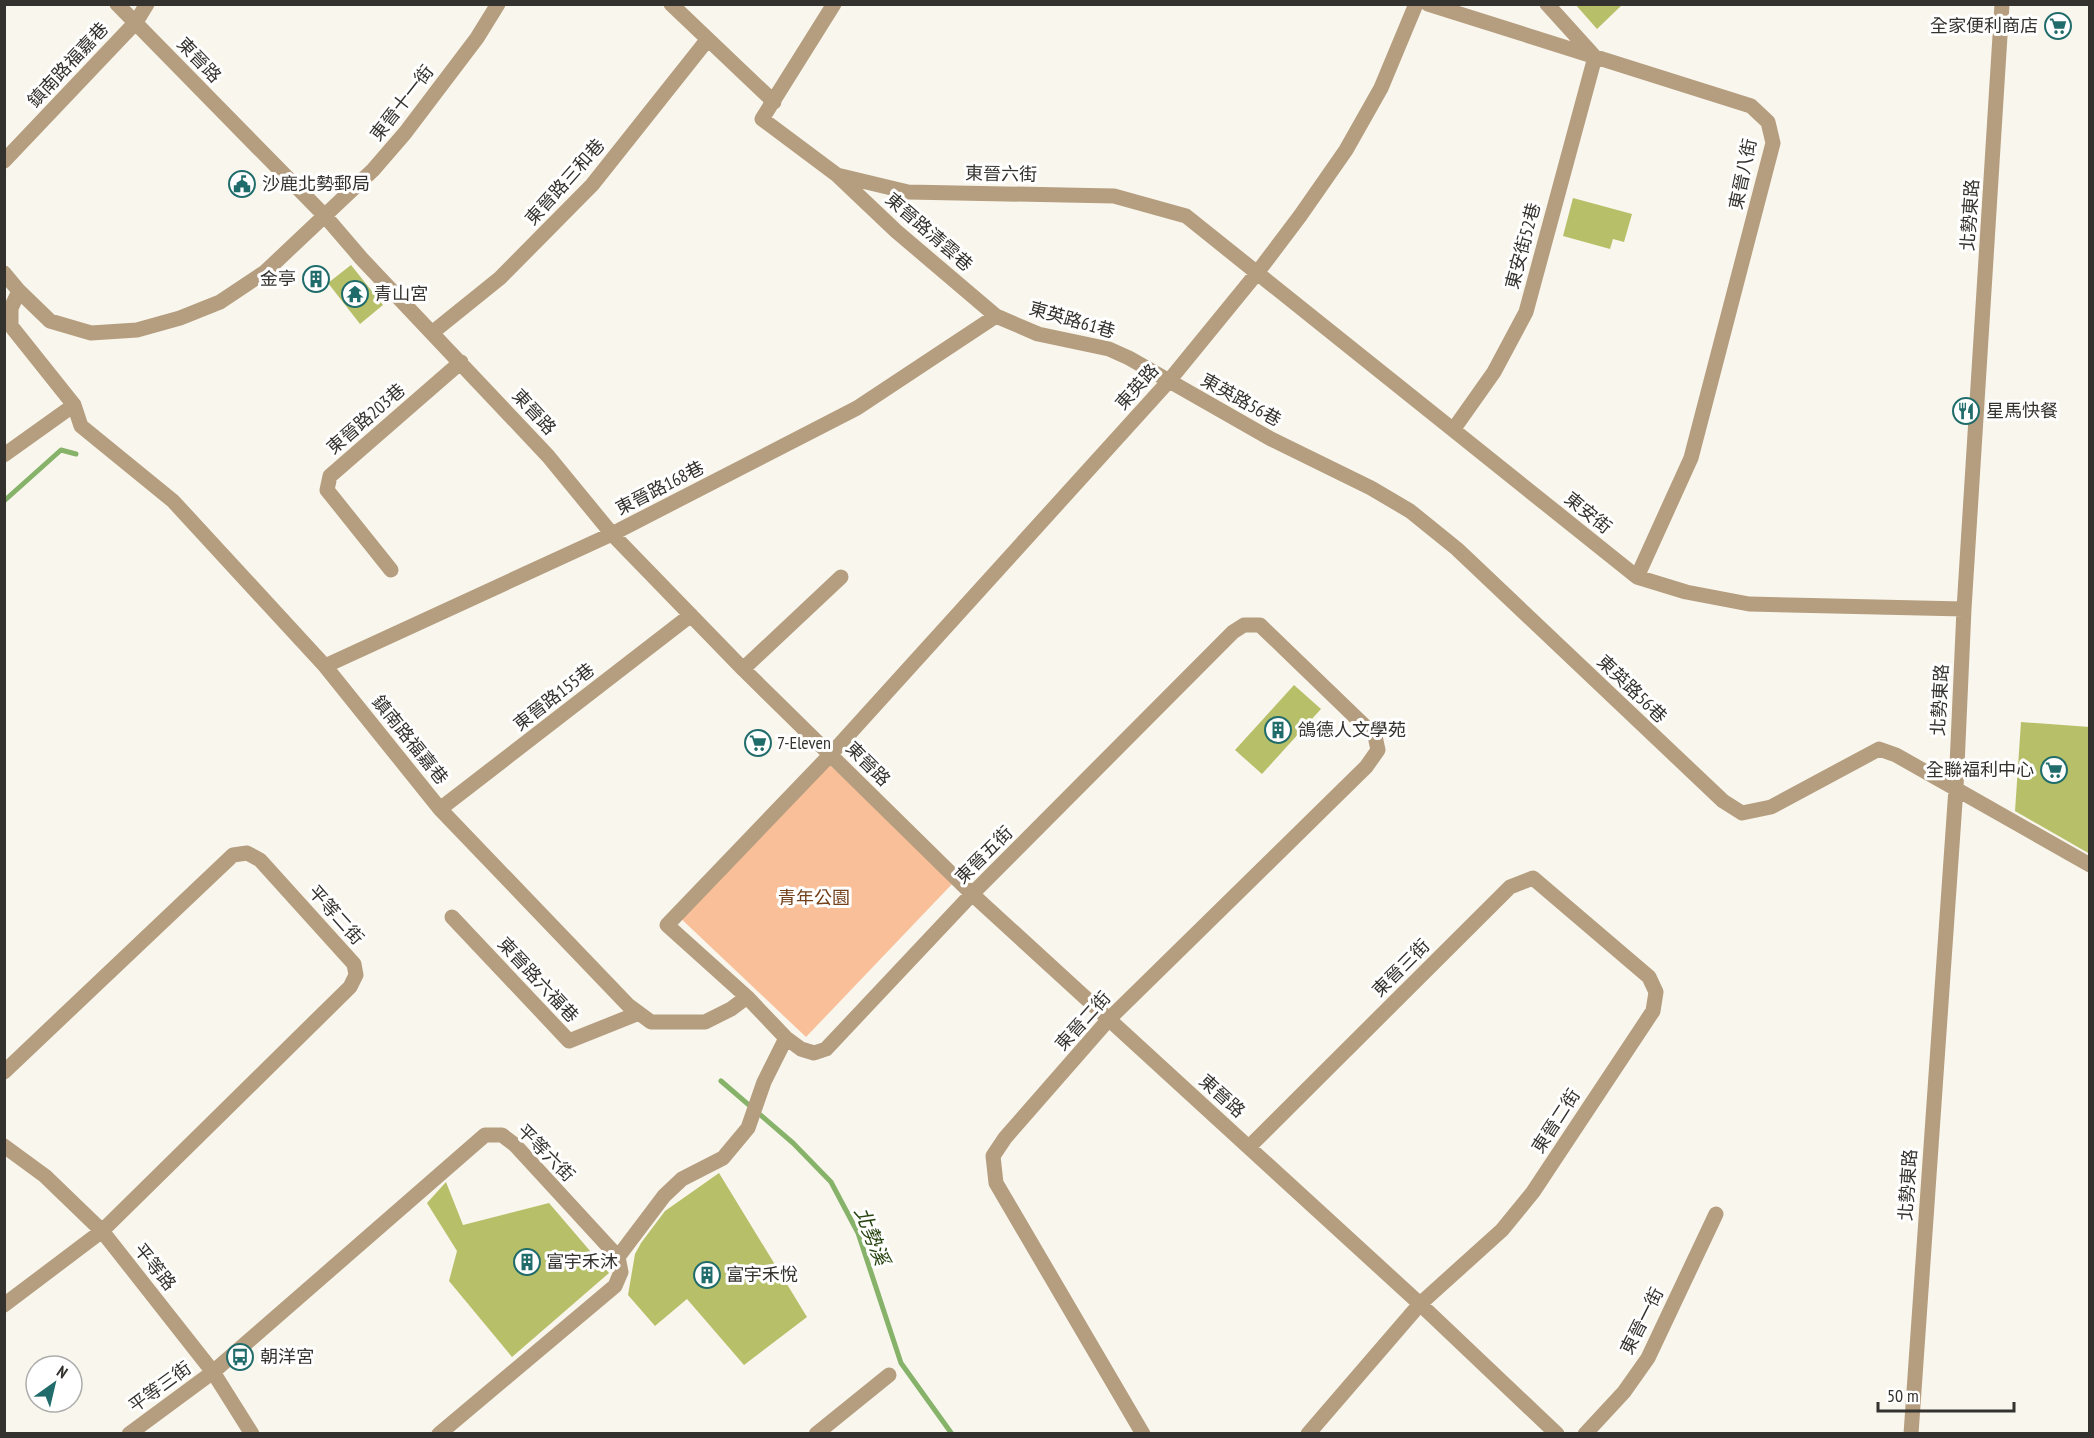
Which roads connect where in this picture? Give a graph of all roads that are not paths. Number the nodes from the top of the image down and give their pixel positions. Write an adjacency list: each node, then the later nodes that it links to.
1 (117, 4): 10 (street, 東晉路)
2 (147, 4): 10 (street)
3 (498, 4): 16 (street, 東晉十一街)
4 (671, 4): 11 (street)
5 (834, 4): 13 (street)
6 (1416, 4): 18 (street, 東英路)
7 (1428, 4): 12 (street, 東晉八街)
8 (1547, 4): 12 (street)
9 (2002, 4): 31 (street, 北勢東路)
10 (136, 22): 14 (street, 鎮南路福嘉巷); 16 (street, 東晉路)
11 (708, 39): 13 (street); 21 (street, 東晉路三和巷)
12 (1595, 57): 25 (street, 東安街52巷); 30 (street, 東晉八街)
13 (774, 102): 15 (street, 東晉六街)
14 (4, 161)
15 (837, 175): 18 (street, 東晉六街); 20 (street, 東晉路清雲巷)
16 (325, 216): 19 (street); 21 (street, 東晉路)
17 (4, 273): 19 (street)
18 (1257, 273): 23 (street, 東英路); 25 (street, 東安街)
19 (19, 291): 24 (street, 鎮南路福嘉巷)
20 (996, 316): 23 (street, 東英路61巷); 27 (street, 東晉路168巷)
21 (433, 332): 22 (street, 東晉路)
22 (461, 362): 27 (street, 東晉路); 28 (street, 東晉路203巷)
23 (1168, 382): 36 (street, 東英路); 37 (street, 東英路56巷)
24 (74, 405): 26 (street); 33 (street, 鎮南路福嘉巷)
25 (1453, 430): 30 (street, 東安街)
26 (4, 454)
27 (612, 534): 32 (street, 東晉路); 33 (street, 東晉路168巷)
28 (391, 570)
29 (841, 577): 34 (street)
30 (1637, 577): 31 (street, 東安街)
31 (1964, 609): 37 (street, 北勢東路)
32 (691, 615): 34 (street, 東晉路); 38 (street, 東晉路155巷)
33 (326, 666): 38 (street, 鎮南路福嘉巷)
34 (743, 669): 36 (street, 東晉路)
35 (1329, 691): 40 (street, 東晉五街); 45 (street, 東晉二街)
36 (831, 754): 40 (street, 東晉路); 43 (street, 東晉五街)
37 (1956, 788): 39 (street, 東英路56巷); 65 (street, 北勢東路)
38 (440, 809): 44 (street, 鎮南路福嘉巷)
39 (2090, 865)
40 (972, 894): 45 (street, 東晉路); 46 (street, 東晉五街)
41 (452, 917): 44 (street, 東晉路六福巷)
42 (1590, 926): 49 (street, 東晉三街); 53 (street, 東晉二街)
43 (747, 997): 44 (street, 鎮南路福嘉巷); 46 (street, 東晉五街)
44 (639, 1013)
45 (1109, 1019): 49 (street, 東晉路); 61 (street, 東晉二街)
46 (786, 1038): 52 (street)
47 (4, 1072): 51 (street, 平等二街)
48 (4, 1146): 51 (street, 平等路)
49 (1249, 1147): 53 (street, 東晉路)
50 (1716, 1214): 64 (street, 東晉一街)
51 (102, 1231): 54 (street, 平等二街); 55 (street, 平等路)
52 (618, 1257): 55 (street, 平等六街); 59 (street)
53 (1420, 1304): 62 (street, 東晉二街); 63 (street, 東晉路)
54 (4, 1305)
55 (213, 1372): 57 (street, 平等三街); 58 (street, 平等路)
56 (890, 1375): 60 (street)
57 (129, 1434)
58 (252, 1434)
59 (439, 1434)
60 (816, 1434)
61 (1143, 1434)
62 (1308, 1434)
63 (1557, 1434)
64 (1585, 1434)
65 (1911, 1434)

